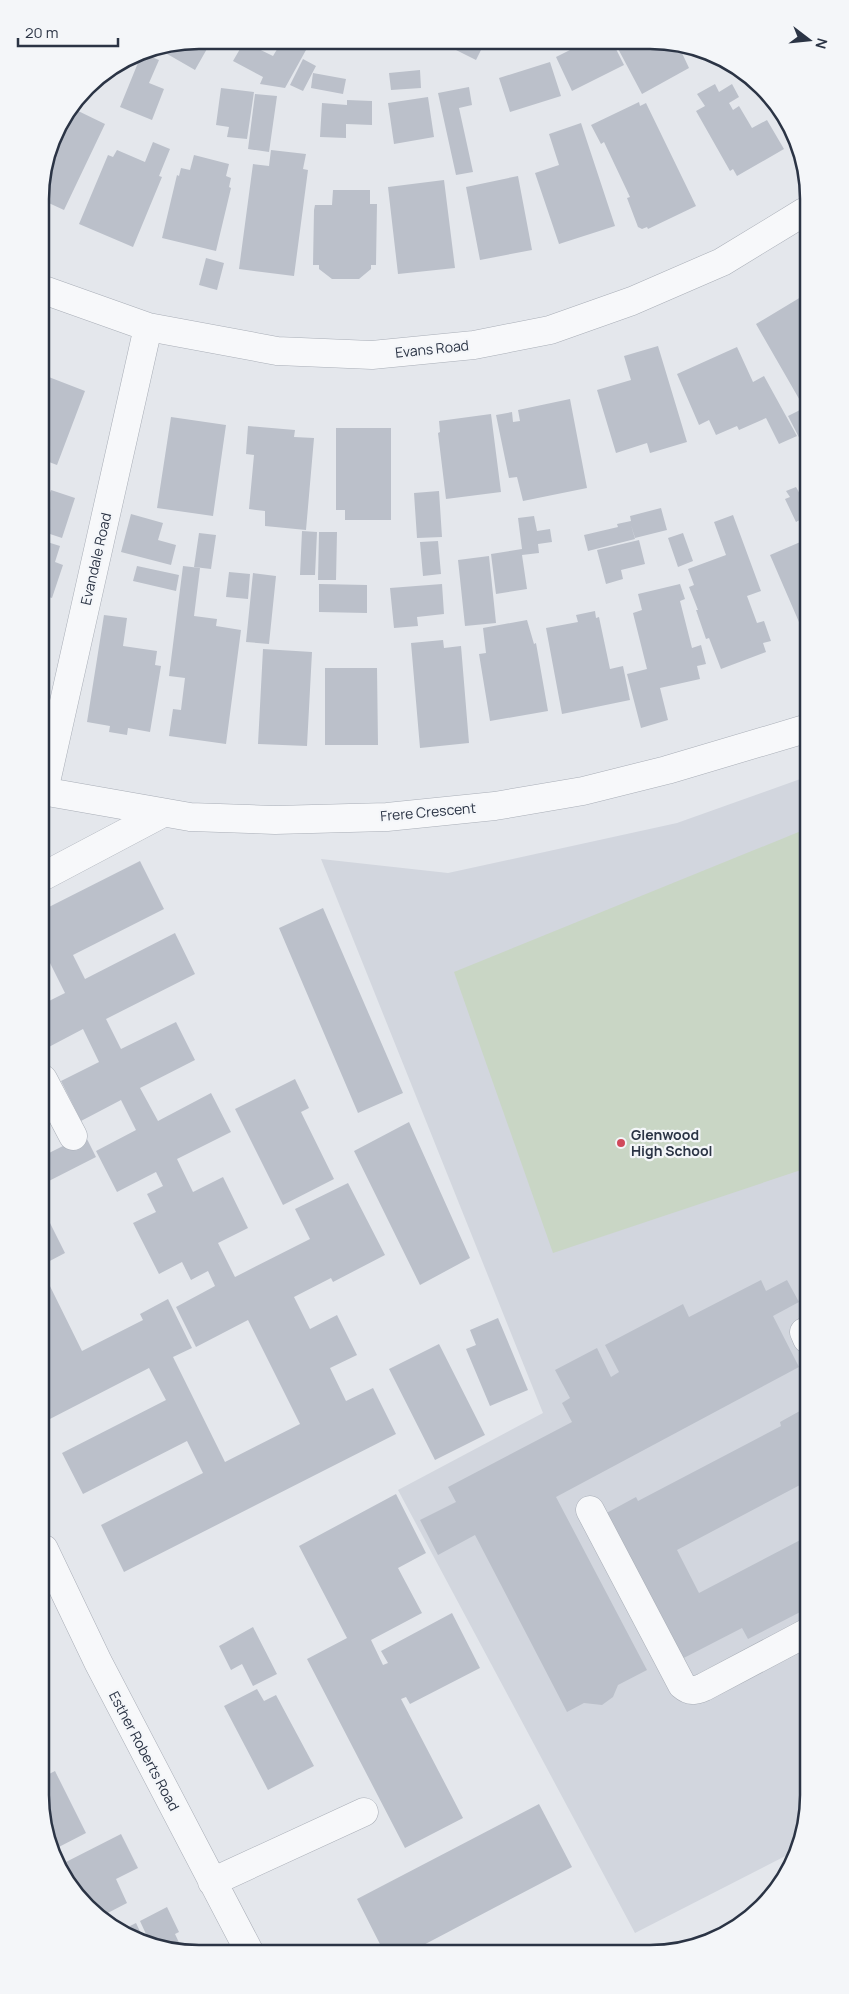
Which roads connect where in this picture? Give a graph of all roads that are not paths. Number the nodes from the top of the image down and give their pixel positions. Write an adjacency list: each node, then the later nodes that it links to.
1 (800, 214): 3 (street, Evans Road)
2 (49, 292): 3 (street, Evans Road)
3 (148, 327): 5 (street, Evandale Road)
4 (800, 730): 7 (street, Frere Crescent)
5 (49, 764)
6 (49, 792): 7 (street, Frere Crescent)
7 (163, 812): 8 (street)
8 (49, 873)
9 (49, 1090): 10 (street)
10 (73, 1136)
11 (590, 1510): 13 (street)
12 (49, 1560): 15 (street, Esther Roberts Road)
13 (800, 1642)
14 (364, 1812): 15 (street)
15 (212, 1882): 16 (street, Esther Roberts Road)
16 (246, 1945)

